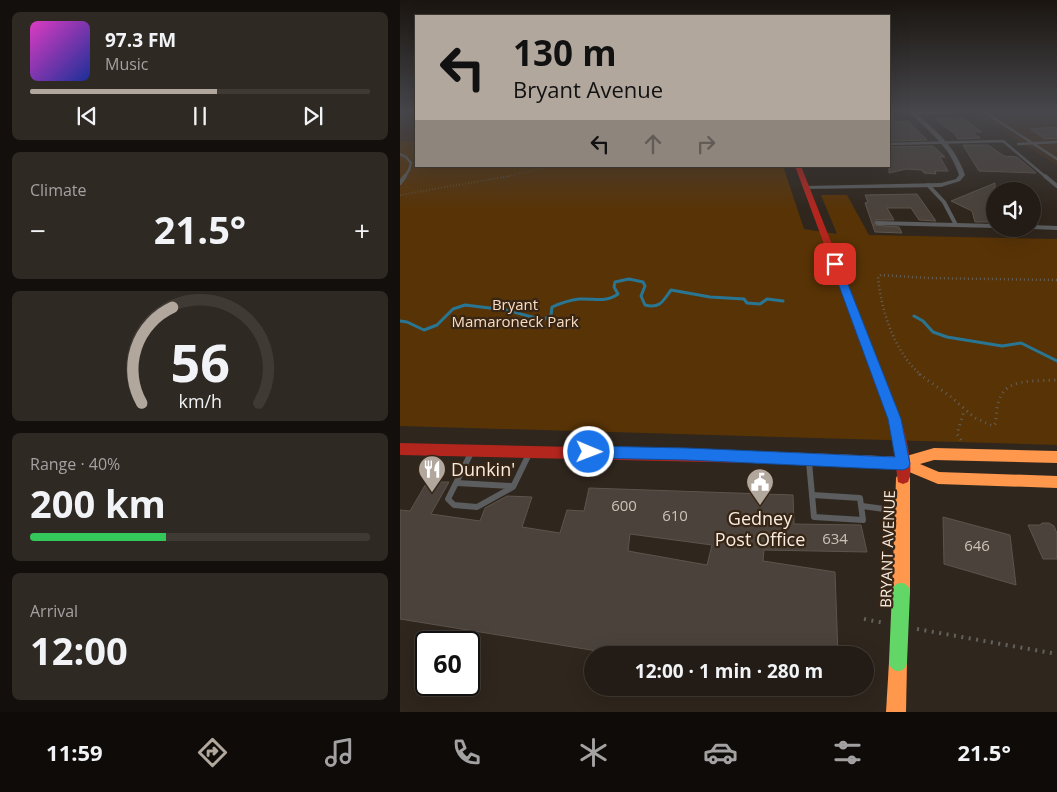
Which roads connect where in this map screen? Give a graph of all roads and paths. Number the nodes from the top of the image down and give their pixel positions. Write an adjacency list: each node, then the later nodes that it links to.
1 (946, 144): 9 (street)
2 (1006, 144): 10 (lane)
3 (1034, 144): 5 (lane)
4 (400, 154): 8 (lane)
5 (1057, 159)
6 (547, 167): 12 (path)
7 (798, 167): 11 (street, BRYANT AVENUE)
8 (400, 183)
9 (928, 185): 11 (street); 14 (lane)
10 (1057, 186)
11 (806, 188): 27 (street, BRYANT AVENUE)
12 (400, 195)
13 (877, 223): 14 (lane)
14 (956, 225): 15 (lane)
15 (986, 226)
16 (1041, 227): 17 (lane)
17 (1057, 228)
18 (1057, 280): 20 (path)
19 (1057, 380): 20 (path)
20 (964, 411): 24 (path)
21 (400, 449): 22 (street)
22 (473, 450): 23 (street); 29 (lane)
23 (530, 451): 26 (street); 30 (lane)
24 (968, 455): 25 (street); 27 (street)
25 (1057, 457)
26 (808, 459): 27 (street); 31 (lane)
27 (903, 464): 28 (street); 33 (street, BRYANT AVENUE)
28 (1057, 482)
29 (457, 483): 30 (lane); 30 (lane)
30 (513, 486)
31 (813, 495): 32 (lane); 32 (lane)
32 (862, 506): 33 (lane)
33 (904, 512): 38 (street, BRYANT AVENUE, bridge)
34 (864, 619): 35 (path)
35 (893, 624)
36 (912, 628): 37 (path)
37 (1057, 654)
38 (896, 712)

